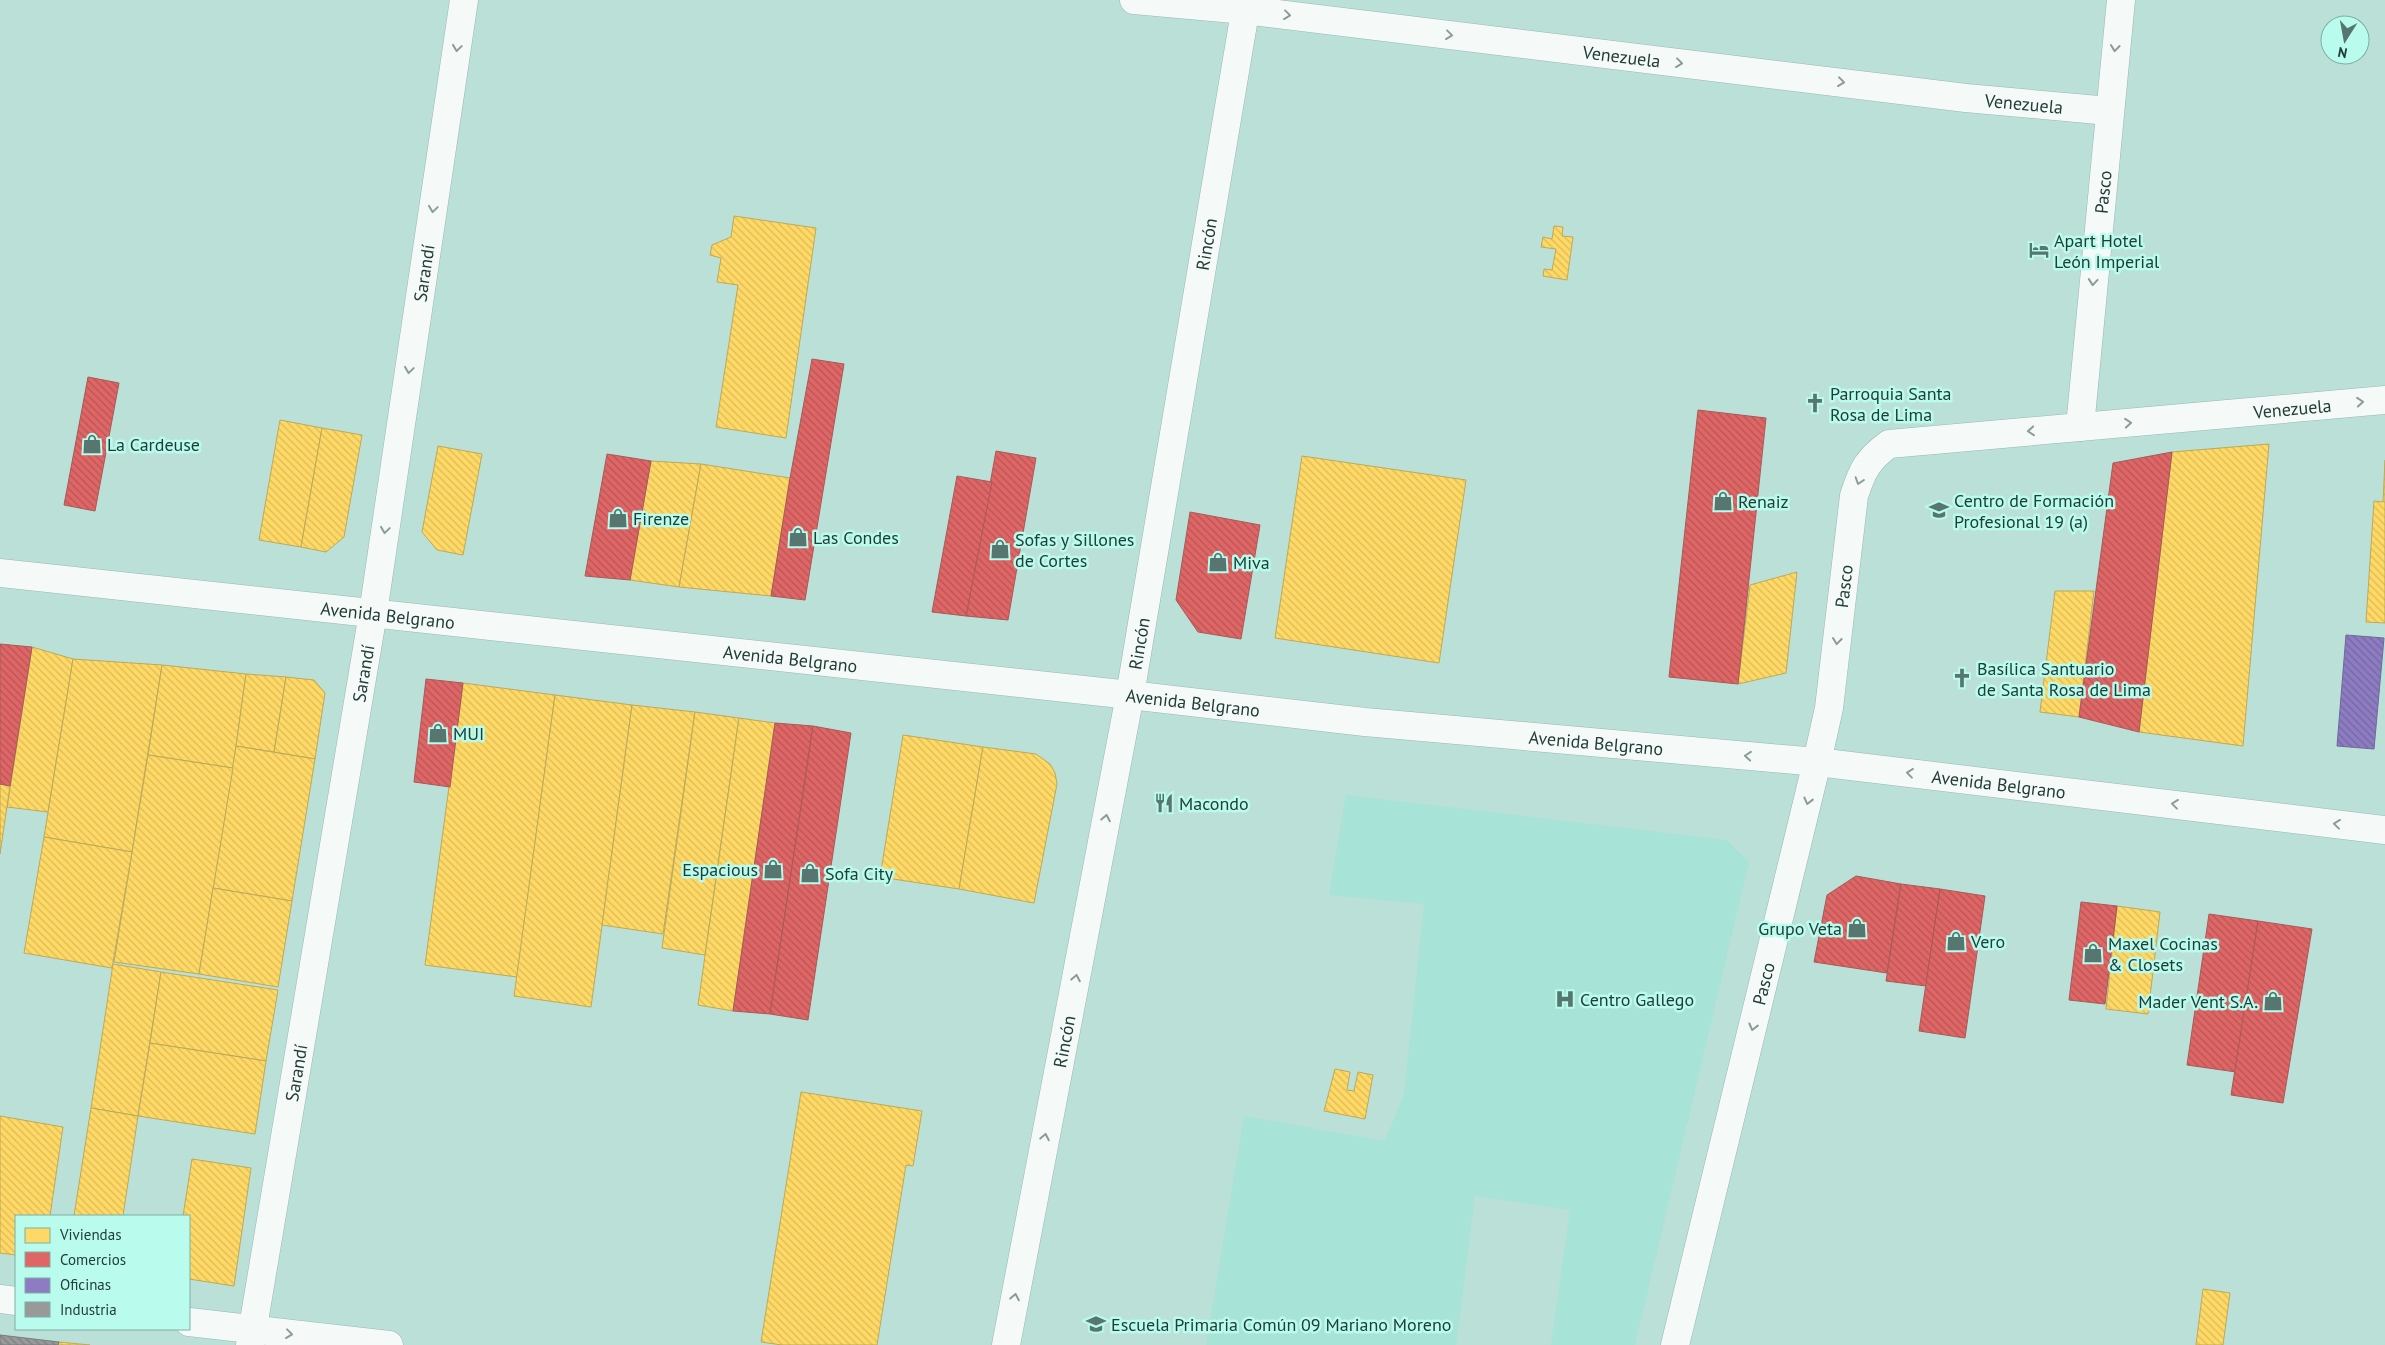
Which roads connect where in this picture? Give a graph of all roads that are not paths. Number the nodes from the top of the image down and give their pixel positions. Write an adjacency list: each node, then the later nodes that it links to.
1 (464, 0): 9 (street, Sarandí, one-way to 9)
2 (1134, 0): 4 (street, Venezuela)
3 (2121, 0): 5 (street, Pasco, one-way to 5)
4 (1246, 5): 5 (street, Venezuela, one-way to 5); 10 (street, Rincón)
5 (2109, 111): 7 (street, Pasco, one-way to 7)
6 (2385, 400): 7 (street, Venezuela, one-way to 6)
7 (2080, 427): 11 (street, Pasco, one-way to 11)
8 (0, 573): 9 (street, Avenida Belgrano)
9 (373, 613): 10 (street, Avenida Belgrano); 16 (street, Sarandí)
10 (1130, 695): 11 (street, Avenida Belgrano, one-way to 10); 18 (street, Rincón, one-way to 10)
11 (1817, 762): 12 (street, Avenida Belgrano, one-way to 11); 19 (street, Pasco, one-way to 19)
12 (2385, 830)
13 (0, 1299): 14 (street)
14 (15, 1301)
15 (190, 1322): 16 (street)
16 (251, 1337): 17 (street, one-way to 17)
17 (389, 1345)
18 (1006, 1345)
19 (1675, 1345)

